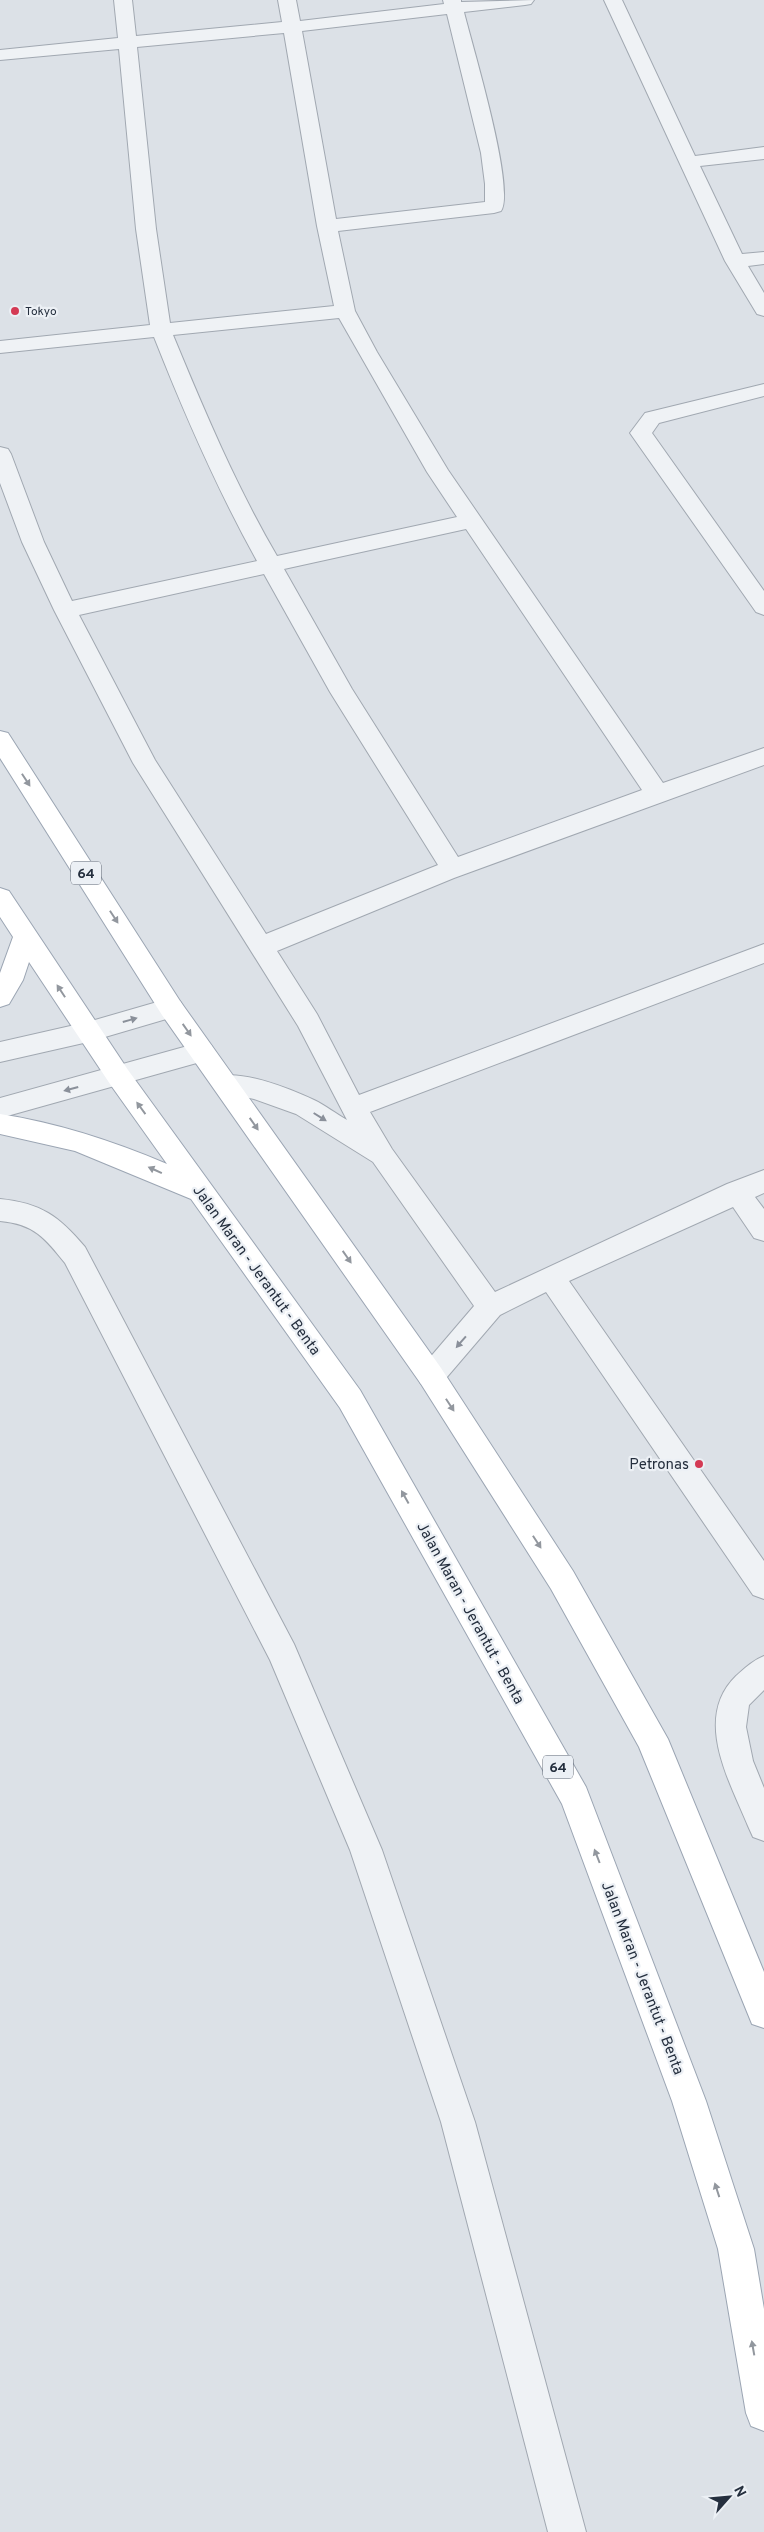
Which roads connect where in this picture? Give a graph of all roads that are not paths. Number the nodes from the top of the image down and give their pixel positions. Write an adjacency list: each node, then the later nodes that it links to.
1 (123, 0): 7 (street)
2 (287, 0): 6 (street)
3 (525, 0): 5 (street)
4 (613, 0): 10 (street)
5 (453, 4): 6 (street); 11 (street)
6 (291, 27): 7 (street); 11 (street)
7 (127, 43): 8 (street); 16 (street)
8 (0, 55)
9 (764, 153): 10 (street)
10 (689, 162): 13 (street)
11 (327, 226): 15 (street)
12 (764, 258): 13 (street)
13 (734, 261): 14 (street)
14 (764, 310)
15 (345, 311): 16 (street); 20 (street)
16 (161, 330): 17 (street); 21 (street)
17 (0, 347)
18 (764, 390): 22 (street)
19 (0, 454): 23 (street)
20 (471, 521): 21 (street); 26 (street)
21 (271, 564): 23 (street); 27 (street)
22 (764, 607)
23 (65, 610): 30 (street)
24 (0, 739): 33 (main road, 64, one-way to 33)
25 (764, 756): 26 (street)
26 (658, 795): 27 (street)
27 (454, 869): 30 (street)
28 (0, 897): 29 (main road, Jalan Maran - Jerantut - Benta / 64)
29 (26, 937): 32 (main road); 34 (main road, Jalan Maran - Jerantut - Benta / 64, one-way to 29)
30 (261, 947): 40 (street)
31 (764, 953): 40 (street)
32 (0, 997)
33 (171, 1008): 34 (street, one-way to 33); 36 (main road, 64, one-way to 36)
34 (88, 1032): 35 (street); 37 (main road, Jalan Maran - Jerantut - Benta / 64)
35 (0, 1052)
36 (202, 1052): 37 (street); 38 (main road, 64)
37 (119, 1077): 39 (street, one-way to 39); 44 (main road, Jalan Maran - Jerantut - Benta / 64, one-way to 37)
38 (226, 1084): 42 (street, one-way to 42); 50 (main road, 64, one-way to 50)
39 (0, 1108)
40 (353, 1108): 42 (street)
41 (0, 1124): 44 (main road, one-way to 41)
42 (383, 1156): 49 (street)
43 (764, 1181): 45 (street)
44 (200, 1190): 55 (main road, Jalan Maran - Jerantut - Benta / 64, one-way to 44)
45 (737, 1192): 47 (street); 48 (street)
46 (0, 1210): 56 (street)
47 (764, 1230)
48 (551, 1277): 49 (street); 51 (street)
49 (490, 1308): 50 (street, one-way to 50)
50 (431, 1376): 54 (main road, 64, one-way to 54)
51 (764, 1586)
52 (764, 1670): 53 (street)
53 (764, 1826)
54 (764, 2012)
55 (764, 2413)
56 (567, 2532)

